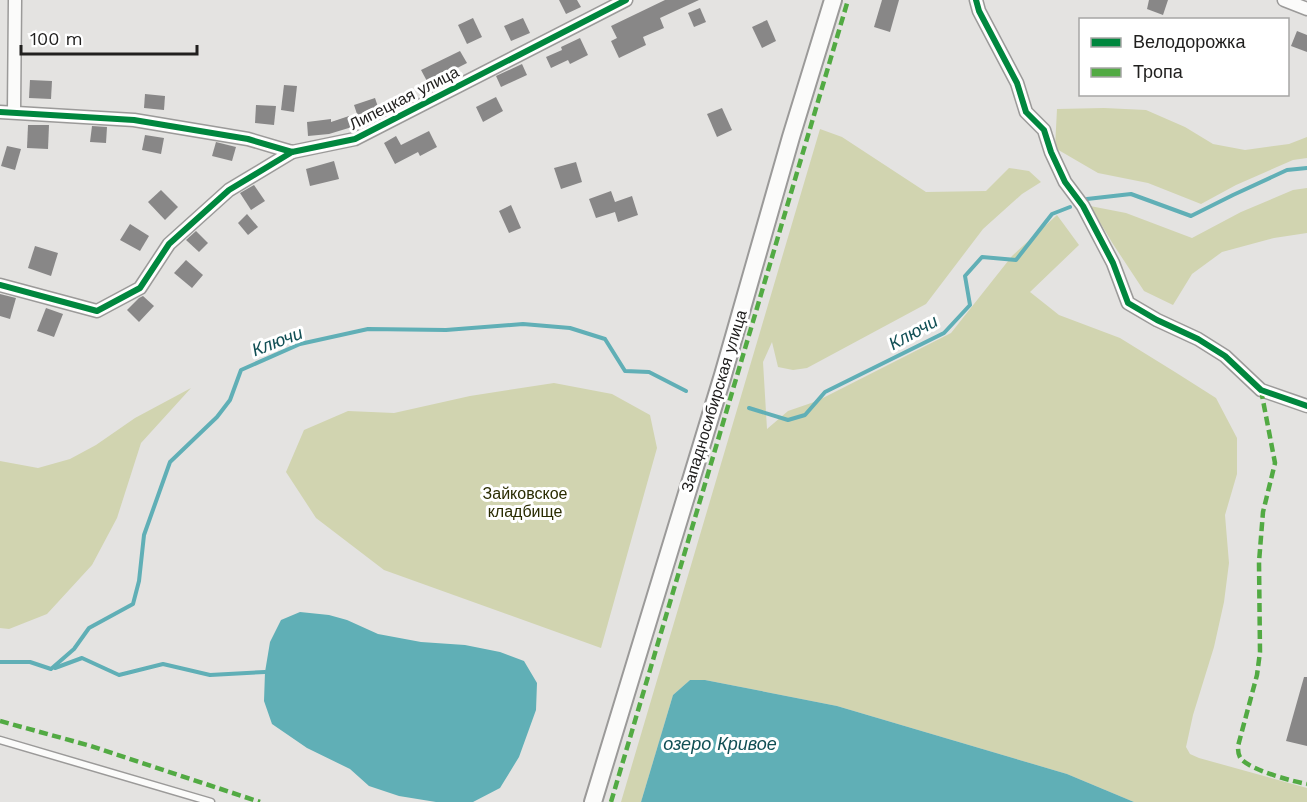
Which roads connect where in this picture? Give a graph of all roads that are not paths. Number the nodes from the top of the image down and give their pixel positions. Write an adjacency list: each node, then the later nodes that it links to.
1 (15, 0): 8 (street)
2 (626, 0): 9 (street, Липецкая улица)
3 (833, 0): 14 (main road, Западносибирская улица)
4 (976, 0): 11 (street)
5 (1284, 0): 6 (street)
6 (1307, 9)
7 (0, 112): 8 (street, Липецкая улица)
8 (14, 112): 9 (street, Липецкая улица)
9 (292, 152): 10 (street)
10 (0, 285)
11 (1307, 406)
12 (0, 740): 13 (lane)
13 (211, 802)
14 (593, 802)

